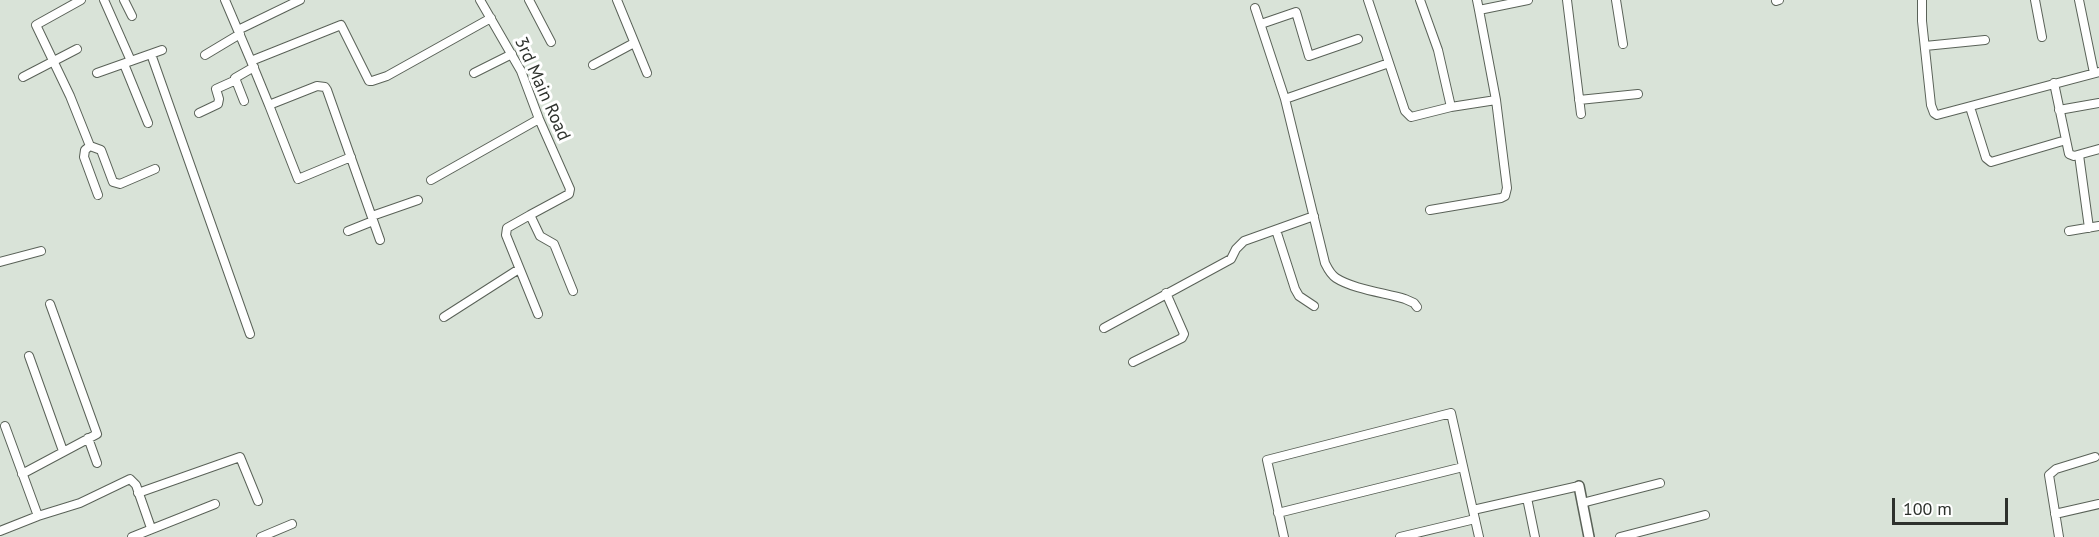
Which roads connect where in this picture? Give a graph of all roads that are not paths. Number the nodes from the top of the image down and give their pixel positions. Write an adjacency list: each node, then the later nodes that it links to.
1 (81, 0): 36 (street)
2 (105, 0): 37 (street)
3 (124, 0): 20 (street)
4 (225, 0): 23 (street)
5 (300, 0): 23 (street)
6 (480, 0): 21 (street, 3rd Main Road)
7 (529, 0): 27 (street)
8 (617, 0): 28 (street)
9 (1368, 0): 38 (street)
10 (1420, 0): 55 (street)
11 (1477, 0): 19 (street)
12 (1528, 0): 19 (street)
13 (1566, 0): 51 (street)
14 (1616, 0): 29 (street)
15 (1922, 0): 30 (street)
16 (2035, 0): 24 (street)
17 (2079, 0): 44 (street)
18 (1255, 8): 22 (street)
19 (1479, 10): 50 (street)
20 (132, 16)
21 (491, 18): 34 (street, 3rd Main Road); 39 (street)
22 (1261, 24): 25 (street); 49 (street)
23 (239, 32): 35 (street); 39 (street)
24 (2042, 37)
25 (1358, 39)
26 (1985, 40): 30 (street)
27 (551, 42)
28 (634, 43): 40 (street); 43 (street)
29 (1623, 44)
30 (1925, 46): 56 (street)
31 (77, 50): 36 (street)
32 (162, 50): 33 (street)
33 (151, 54): 37 (street); 92 (street)
34 (512, 54): 42 (street); 60 (street, 3rd Main Road)
35 (205, 56)
36 (54, 62): 45 (street); 63 (street)
37 (127, 62): 41 (street); 61 (street)
38 (1389, 63): 49 (street); 55 (street)
39 (253, 64): 46 (street); 54 (street)
40 (593, 65)
41 (97, 73)
42 (474, 73)
43 (647, 73)
44 (2096, 73): 47 (street)
45 (23, 77)
46 (236, 80): 52 (street); 58 (street)
47 (2054, 83): 56 (street); 57 (street)
48 (1638, 94): 51 (street)
49 (1285, 99): 73 (street)
50 (1496, 100): 55 (street); 71 (street)
51 (1579, 100): 59 (street)
52 (244, 101)
53 (2099, 103): 57 (street)
54 (269, 105): 66 (street); 66 (street)
55 (1451, 107)
56 (1970, 107): 62 (street)
57 (2059, 110): 62 (street)
58 (199, 113)
59 (1581, 114)
60 (539, 119): 68 (street); 72 (street, 3rd Main Road)
61 (148, 123)
62 (2066, 140): 65 (street)
63 (90, 146): 67 (street); 69 (street)
64 (2099, 149): 65 (street)
65 (2079, 155): 76 (street)
66 (351, 158): 74 (street)
67 (155, 169)
68 (431, 180)
69 (98, 195)
70 (417, 200): 74 (street)
71 (1430, 210)
72 (530, 215): 83 (street); 84 (street)
73 (1314, 216): 77 (street); 88 (street)
74 (373, 219): 78 (street); 80 (street)
75 (2099, 226): 76 (street)
76 (2089, 228): 79 (street)
77 (1276, 230): 85 (street); 87 (street)
78 (348, 231)
79 (2069, 231)
80 (380, 240)
81 (41, 250): 82 (street)
82 (0, 262)
83 (519, 269): 89 (street); 90 (street)
84 (573, 291)
85 (1166, 293): 91 (street); 94 (street)
86 (50, 304): 96 (street)
87 (1314, 306)
88 (1417, 307)
89 (538, 314)
90 (444, 317)
91 (1104, 328)
92 (250, 334)
93 (29, 356): 97 (street)
94 (1133, 362)
95 (5, 426): 101 (street)
96 (88, 438): 97 (street); 99 (street)
97 (63, 452): 101 (street)
98 (2095, 457): 112 (street)
99 (97, 463)
100 (1463, 467): 110 (street); 110 (street); 111 (street)
101 (22, 474): 114 (street)
102 (1660, 483): 107 (street)
103 (1579, 486): 105 (street); 107 (street)
104 (138, 494): 106 (street); 114 (street); 115 (street)
105 (1527, 498): 111 (street); 124 (street)
106 (258, 501)
107 (1582, 503): 125 (street)
108 (215, 504): 115 (street)
109 (2099, 504): 112 (street)
110 (1278, 513): 121 (street)
111 (1474, 514): 122 (street); 123 (street)
112 (2055, 514): 127 (street)
113 (1706, 515): 126 (street)
114 (38, 516): 116 (street)
115 (151, 528): 117 (street)
116 (0, 531)
117 (141, 535): 118 (street)
118 (132, 537)
119 (261, 537): 120 (street)
120 (290, 537)
121 (1284, 537)
122 (1400, 537)
123 (1479, 537)
124 (1535, 537)
125 (1588, 537)
126 (1620, 537)
127 (2059, 537)

